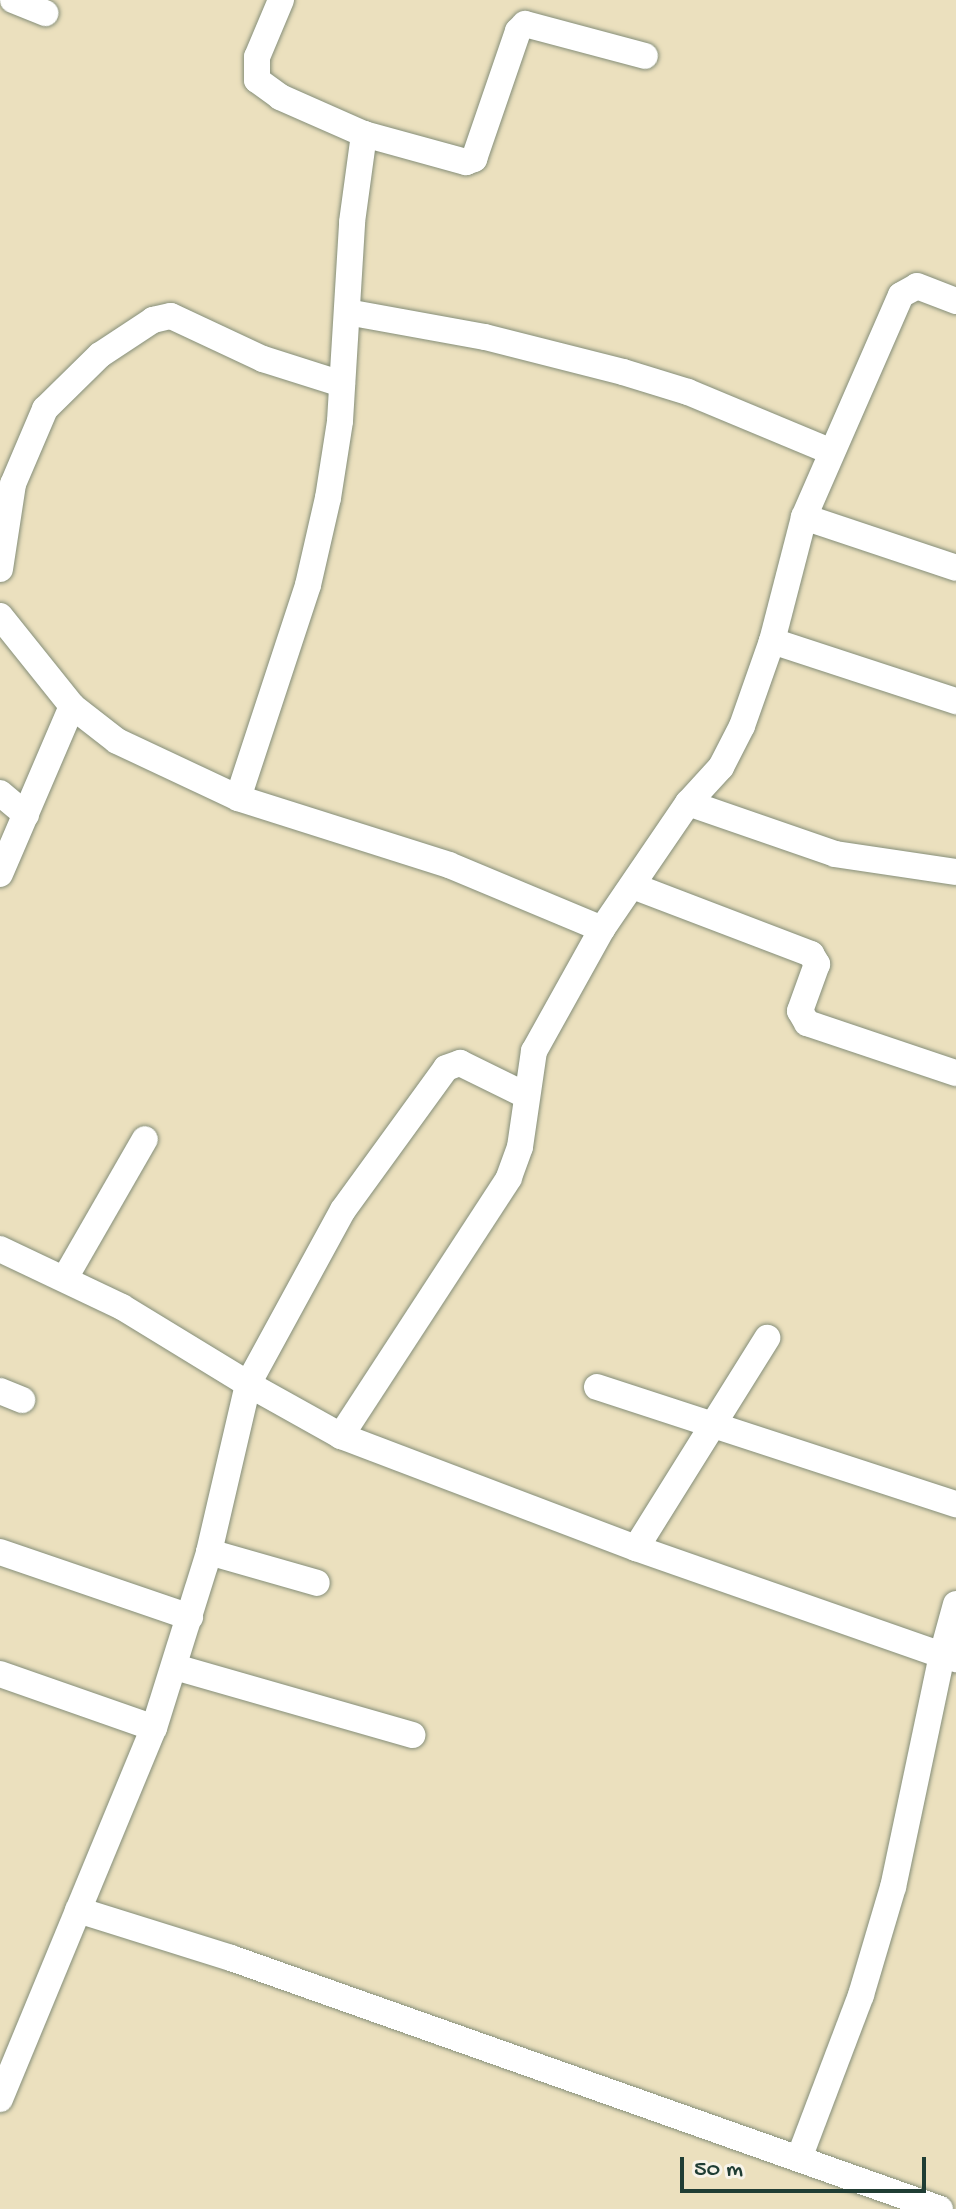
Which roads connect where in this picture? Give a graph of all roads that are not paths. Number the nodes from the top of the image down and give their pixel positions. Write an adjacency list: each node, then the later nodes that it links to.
1 (13, 0): 3 (street)
2 (281, 0): 5 (street)
3 (45, 13)
4 (645, 56): 5 (street)
5 (364, 134): 7 (street)
6 (956, 301): 9 (street)
7 (347, 312): 8 (street); 9 (street)
8 (342, 384): 12 (street); 18 (street)
9 (830, 451): 10 (street)
10 (804, 517): 11 (street); 14 (street)
11 (956, 568)
12 (0, 569)
13 (0, 616): 16 (street)
14 (772, 641): 15 (street); 19 (street)
15 (956, 701)
16 (72, 706): 18 (street); 20 (street)
17 (0, 793): 20 (street)
18 (238, 798): 24 (street)
19 (688, 803): 21 (street); 23 (street)
20 (26, 815): 22 (street)
21 (956, 872)
22 (0, 874)
23 (633, 886): 24 (street); 25 (street)
24 (602, 929): 26 (street)
25 (956, 1073)
26 (525, 1095): 31 (street); 34 (street)
27 (145, 1139): 29 (street)
28 (0, 1249): 29 (street)
29 (65, 1278): 31 (street)
30 (767, 1338): 33 (street)
31 (248, 1384): 34 (street); 38 (street)
32 (597, 1387): 33 (street)
33 (711, 1425): 35 (street); 36 (street)
34 (341, 1436): 36 (street)
35 (956, 1504)
36 (636, 1548): 42 (street)
37 (0, 1552): 41 (street)
38 (209, 1552): 39 (street); 41 (street)
39 (317, 1583)
40 (956, 1604): 42 (street)
41 (190, 1617): 43 (street)
42 (949, 1657): 49 (street)
43 (175, 1667): 45 (street); 46 (street)
44 (0, 1674): 45 (street)
45 (154, 1728): 47 (street)
46 (412, 1735)
47 (78, 1910): 48 (street); 49 (street)
48 (0, 2099)
49 (799, 2158): 50 (street)
50 (940, 2209)

